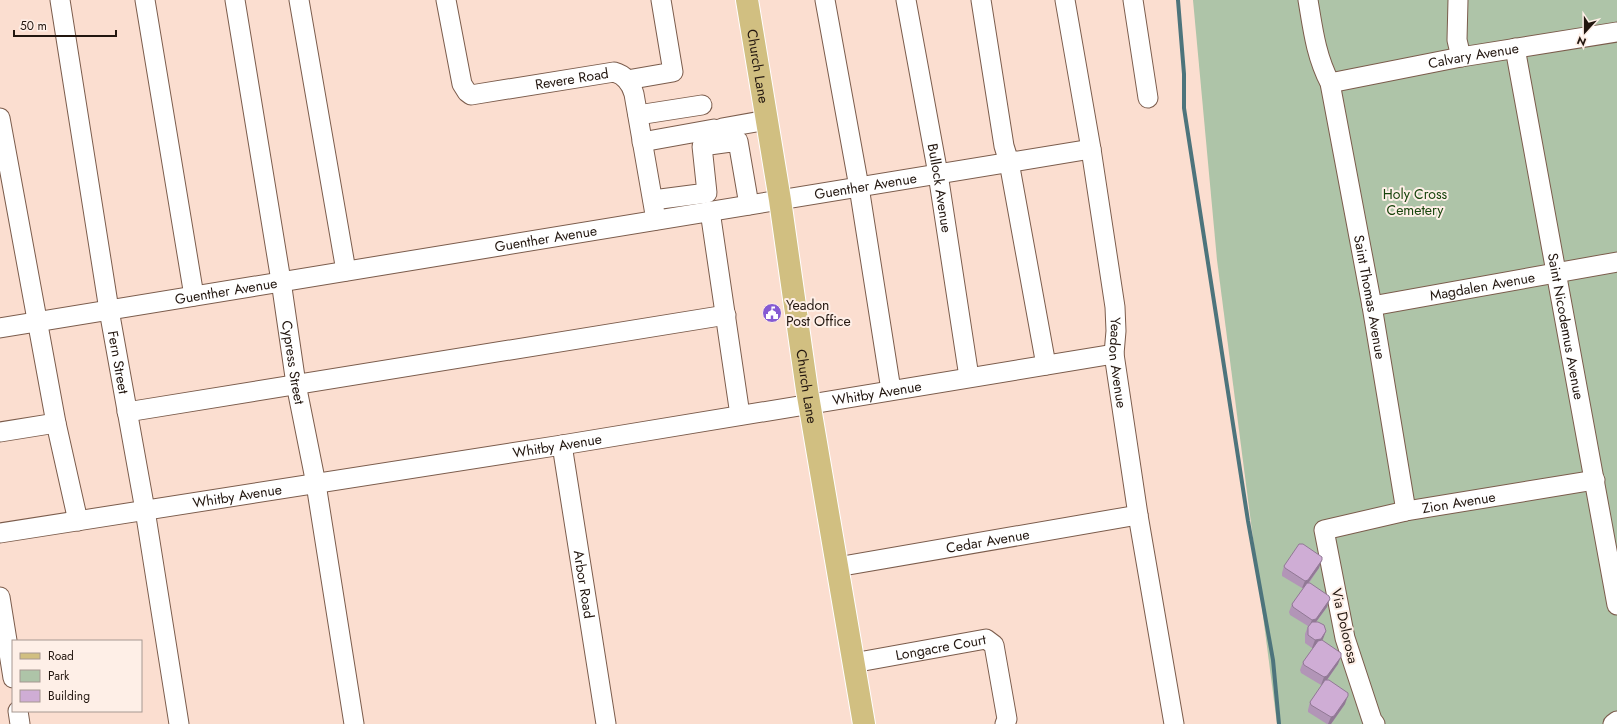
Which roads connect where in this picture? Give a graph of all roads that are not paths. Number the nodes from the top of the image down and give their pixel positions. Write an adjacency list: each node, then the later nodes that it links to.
1 (60, 0): 41 (street, Fern Street)
2 (145, 0): 39 (street)
3 (235, 0): 38 (street, Cypress Street)
4 (299, 0): 36 (street)
5 (446, 0): 18 (street, Revere Road)
6 (661, 0): 18 (street)
7 (746, 0): 24 (main road, Church Lane)
8 (825, 0): 29 (street)
9 (906, 0): 28 (street, Bullock Avenue)
10 (981, 0): 27 (street)
11 (1065, 0): 26 (street, Yeadon Avenue)
12 (1133, 0): 20 (street)
13 (1308, 0): 19 (street, Saint Thomas Avenue)
14 (1458, 0): 17 (street)
15 (1617, 32): 16 (street, Calvary Avenue)
16 (1515, 48): 17 (street, Calvary Avenue); 37 (street, Saint Nicodemus Avenue)
17 (1461, 57): 19 (street, Calvary Avenue)
18 (627, 80): 22 (street, Revere Road)
19 (1330, 83): 40 (street, Saint Thomas Avenue)
20 (1148, 98)
21 (702, 105): 22 (street)
22 (638, 115): 25 (street, Revere Road)
23 (0, 118): 43 (street)
24 (767, 120): 25 (street); 31 (main road, Church Lane)
25 (642, 142): 30 (street, Revere Road)
26 (1091, 148): 27 (street, Guenther Avenue); 45 (street, Yeadon Avenue)
27 (1009, 162): 28 (street, Guenther Avenue); 46 (street)
28 (938, 174): 29 (street, Guenther Avenue); 47 (street, Bullock Avenue)
29 (859, 187): 31 (street, Guenther Avenue); 49 (street)
30 (653, 200): 32 (street); 34 (street, Revere Road)
31 (780, 200): 32 (street, Guenther Avenue); 50 (main road, Church Lane)
32 (749, 205): 33 (street, Guenther Avenue)
33 (710, 211): 34 (street, Guenther Avenue); 42 (street)
34 (656, 220): 36 (street, Guenther Avenue)
35 (1617, 262): 37 (street, Magdalen Avenue)
36 (346, 271): 38 (street, Guenther Avenue)
37 (1555, 273): 40 (street, Magdalen Avenue); 56 (street, Saint Nicodemus Avenue)
38 (281, 282): 39 (street, Guenther Avenue); 48 (street, Cypress Street)
39 (194, 296): 41 (street, Guenther Avenue)
40 (1372, 306): 59 (street, Saint Thomas Avenue)
41 (109, 310): 43 (street, Guenther Avenue); 51 (street, Fern Street)
42 (726, 315): 48 (street); 52 (street)
43 (38, 321): 44 (street, Guenther Avenue); 53 (street)
44 (0, 328)
45 (1114, 354): 46 (street, Whitby Avenue); 60 (street, Yeadon Avenue)
46 (1046, 365): 47 (street, Whitby Avenue)
47 (970, 377): 49 (street, Whitby Avenue)
48 (296, 384): 51 (street); 57 (street, Cypress Street)
49 (891, 390): 50 (street, Whitby Avenue)
50 (809, 404): 52 (street, Whitby Avenue); 64 (main road, Church Lane)
51 (127, 412): 58 (street, Fern Street)
52 (740, 415): 55 (street, Whitby Avenue)
53 (56, 423): 54 (street); 61 (street)
54 (0, 432)
55 (562, 445): 57 (street, Whitby Avenue); 75 (street, Arbor Road)
56 (1595, 480): 59 (street, Zion Avenue); 66 (street, Saint Nicodemus Avenue)
57 (316, 484): 58 (street, Whitby Avenue); 74 (street, Cypress Street)
58 (145, 510): 61 (street, Whitby Avenue); 73 (street, Fern Street)
59 (1406, 511): 62 (street, Zion Avenue)
60 (1138, 515): 64 (street, Cedar Avenue); 78 (street, Yeadon Avenue)
61 (78, 521): 63 (street, Whitby Avenue)
62 (1324, 530): 71 (street, Via Dolorosa)
63 (0, 533)
64 (837, 566): 67 (main road, Church Lane)
65 (0, 597): 68 (street)
66 (1617, 605)
67 (853, 663): 76 (main road, Church Lane); 77 (street, Longacre Court)
68 (12, 672)
69 (18, 712): 72 (street)
70 (1617, 721): 79 (street)
71 (1373, 722)
72 (20, 724)
73 (179, 724)
74 (354, 724)
75 (606, 724)
76 (864, 724)
77 (1005, 724)
78 (1174, 724)
79 (1613, 724)

